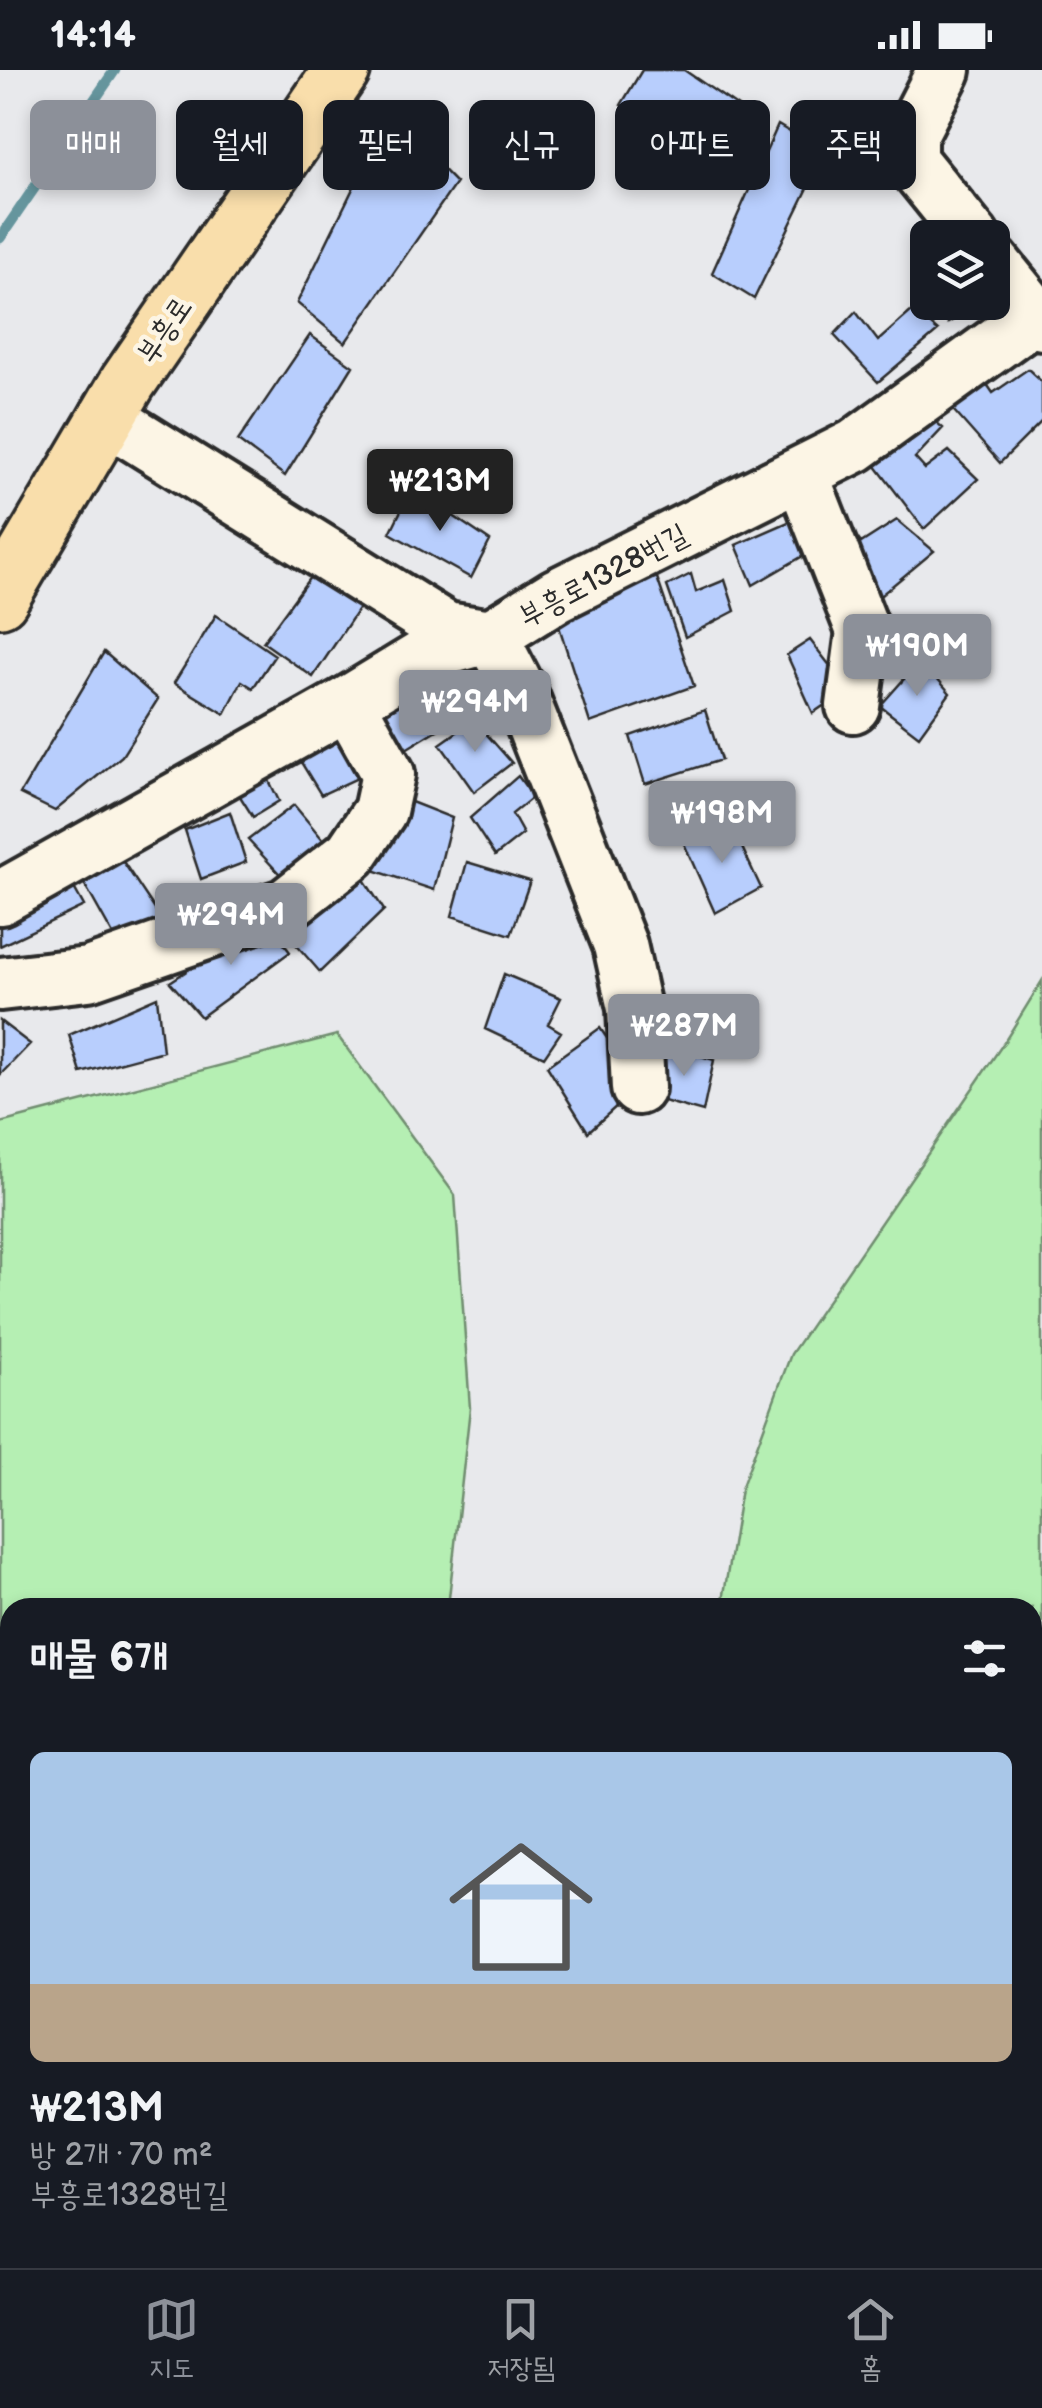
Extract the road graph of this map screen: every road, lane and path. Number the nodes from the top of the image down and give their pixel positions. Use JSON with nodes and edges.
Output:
{"nodes":[{"id":1,"x":342,"y":70,"type":"edge"},
{"id":2,"x":944,"y":70,"type":"edge"},
{"id":3,"x":958,"y":220,"type":"edge"},
{"id":4,"x":1010,"y":283,"type":"edge"},
{"id":5,"x":1039,"y":319,"type":"edge"},
{"id":6,"x":106,"y":417,"type":"junction"},
{"id":7,"x":800,"y":473,"type":"junction"},
{"id":8,"x":0,"y":599,"type":"edge"},
{"id":9,"x":492,"y":636,"type":"junction"},
{"id":10,"x":348,"y":704,"type":"junction"},
{"id":11,"x":853,"y":706,"type":"dead end"},
{"id":12,"x":0,"y":898,"type":"edge"},
{"id":13,"x":0,"y":984,"type":"edge"},
{"id":14,"x":638,"y":1088,"type":"dead end"}],
"edges":[{"from":1,"to":6,"type":"main road","name":"부흥로"},
{"from":2,"to":3,"type":"street"},
{"from":4,"to":5,"type":"street","name":"부흥로1328번길"},
{"from":5,"to":7,"type":"street","name":"부흥로1328번길"},
{"from":6,"to":8,"type":"main road","name":"부흥로"},
{"from":6,"to":9,"type":"street"},
{"from":7,"to":9,"type":"street","name":"부흥로1328번길"},
{"from":7,"to":11,"type":"street"},
{"from":9,"to":10,"type":"street","name":"부흥로1328번길"},
{"from":9,"to":14,"type":"street"},
{"from":10,"to":12,"type":"street","name":"부흥로1328번길"},
{"from":10,"to":13,"type":"street"}]}
